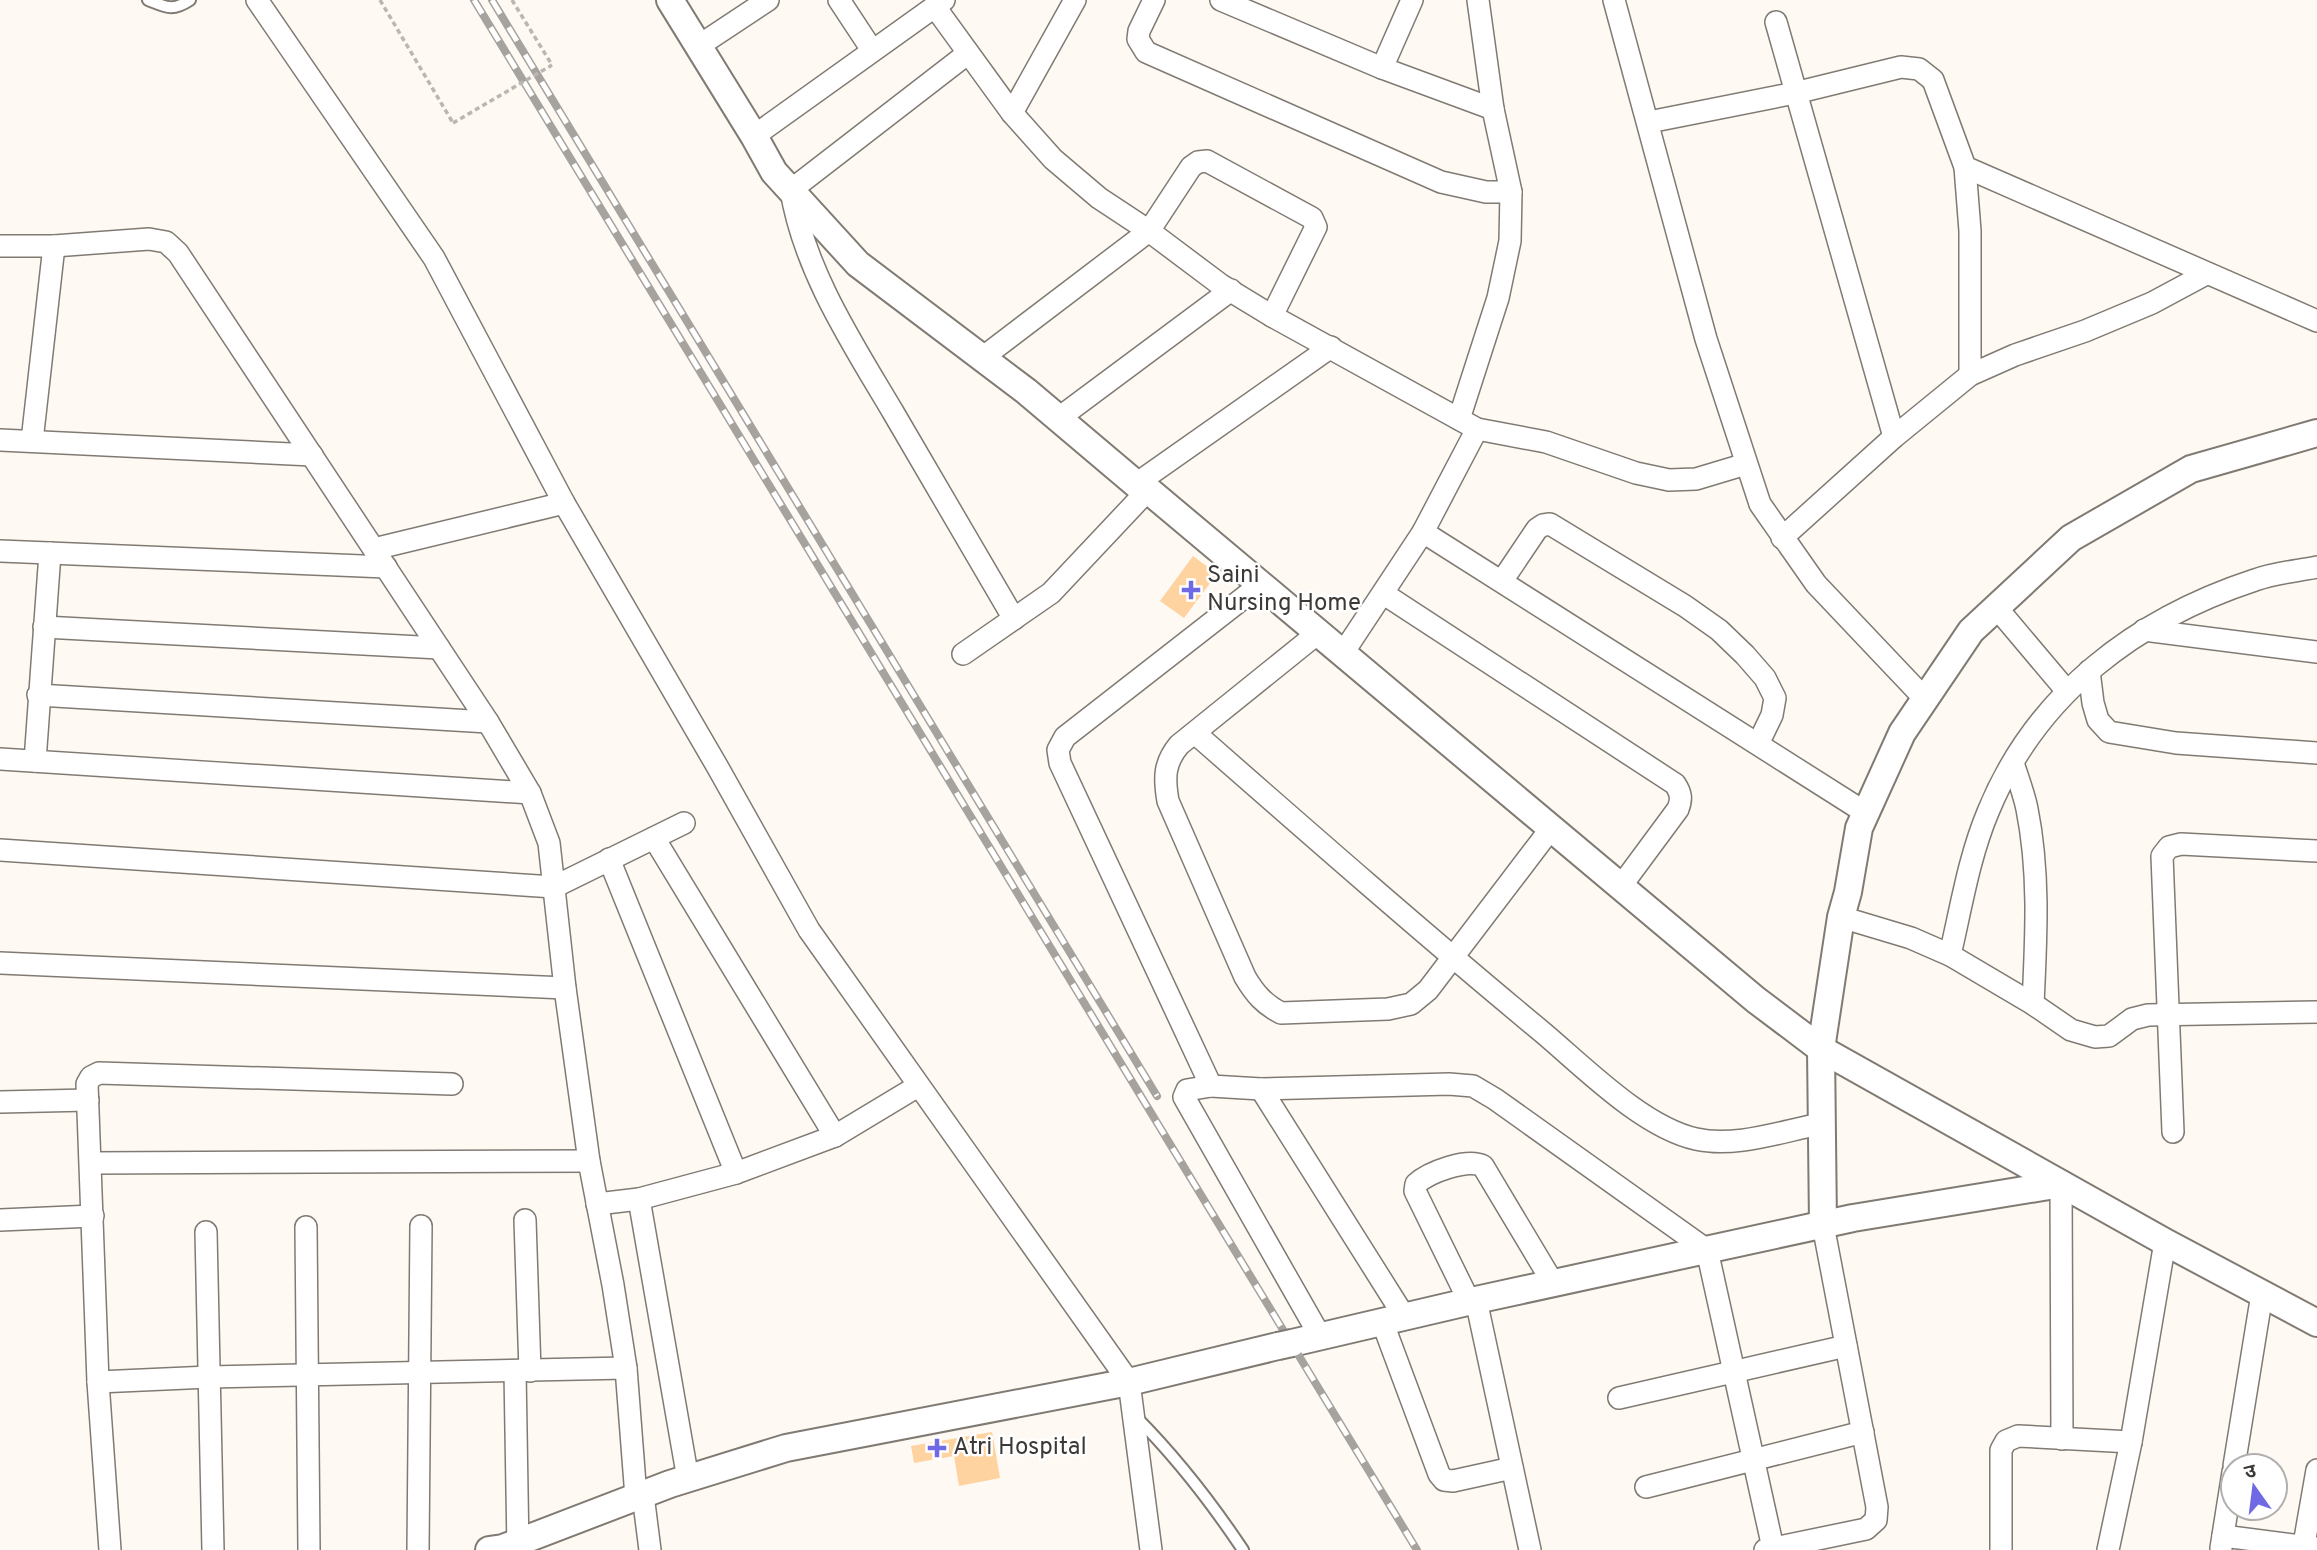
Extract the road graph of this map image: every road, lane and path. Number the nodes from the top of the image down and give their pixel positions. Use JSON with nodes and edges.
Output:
{"nodes":[{"id":1,"x":148,"y":0,"type":"edge"},
{"id":2,"x":190,"y":0,"type":"edge"},
{"id":3,"x":257,"y":0,"type":"edge"},
{"id":4,"x":380,"y":0,"type":"edge"},
{"id":5,"x":512,"y":0,"type":"edge"},
{"id":6,"x":670,"y":0,"type":"edge"},
{"id":7,"x":767,"y":0,"type":"edge"},
{"id":8,"x":838,"y":0,"type":"edge"},
{"id":9,"x":1075,"y":0,"type":"edge"},
{"id":10,"x":1154,"y":0,"type":"edge"},
{"id":11,"x":1221,"y":0,"type":"edge"},
{"id":12,"x":1412,"y":0,"type":"edge"},
{"id":13,"x":1478,"y":0,"type":"edge"},
{"id":14,"x":1614,"y":0,"type":"edge"},
{"id":15,"x":939,"y":4,"type":"edge"},
{"id":16,"x":1776,"y":22,"type":"dead end"},
{"id":17,"x":697,"y":47,"type":"junction"},
{"id":18,"x":872,"y":50,"type":"junction"},
{"id":19,"x":967,"y":54,"type":"junction"},
{"id":20,"x":1382,"y":68,"type":"junction"},
{"id":21,"x":1795,"y":93,"type":"junction"},
{"id":22,"x":1493,"y":109,"type":"junction"},
{"id":23,"x":1012,"y":113,"type":"junction"},
{"id":24,"x":1648,"y":122,"type":"junction"},
{"id":25,"x":754,"y":136,"type":"junction"},
{"id":26,"x":1965,"y":167,"type":"junction"},
{"id":27,"x":791,"y":190,"type":"junction"},
{"id":28,"x":1511,"y":192,"type":"junction"},
{"id":29,"x":1149,"y":231,"type":"junction"},
{"id":30,"x":0,"y":246,"type":"edge"},
{"id":31,"x":54,"y":246,"type":"junction"},
{"id":32,"x":2206,"y":274,"type":"junction"},
{"id":33,"x":1231,"y":290,"type":"junction"},
{"id":34,"x":1272,"y":316,"type":"junction"},
{"id":35,"x":2317,"y":321,"type":"edge"},
{"id":36,"x":1331,"y":347,"type":"junction"},
{"id":37,"x":982,"y":358,"type":"junction"},
{"id":38,"x":1970,"y":375,"type":"junction"},
{"id":39,"x":1059,"y":418,"type":"junction"},
{"id":40,"x":1468,"y":424,"type":"junction"},
{"id":41,"x":2317,"y":433,"type":"edge"},
{"id":42,"x":1894,"y":437,"type":"junction"},
{"id":43,"x":0,"y":440,"type":"edge"},
{"id":44,"x":33,"y":441,"type":"junction"},
{"id":45,"x":312,"y":455,"type":"junction"},
{"id":46,"x":1746,"y":464,"type":"junction"},
{"id":47,"x":1142,"y":487,"type":"junction"},
{"id":48,"x":564,"y":503,"type":"junction"},
{"id":49,"x":1423,"y":532,"type":"junction"},
{"id":50,"x":1782,"y":538,"type":"junction"},
{"id":51,"x":374,"y":549,"type":"junction"},
{"id":52,"x":0,"y":551,"type":"edge"},
{"id":53,"x":50,"y":554,"type":"junction"},
{"id":54,"x":2317,"y":567,"type":"edge"},
{"id":55,"x":386,"y":568,"type":"junction"},
{"id":56,"x":1502,"y":581,"type":"junction"},
{"id":57,"x":1260,"y":585,"type":"junction"},
{"id":58,"x":1384,"y":594,"type":"junction"},
{"id":59,"x":1996,"y":607,"type":"junction"},
{"id":60,"x":1014,"y":619,"type":"junction"},
{"id":61,"x":44,"y":627,"type":"junction"},
{"id":62,"x":2144,"y":631,"type":"junction"},
{"id":63,"x":1318,"y":633,"type":"junction"},
{"id":64,"x":439,"y":648,"type":"junction"},
{"id":65,"x":2317,"y":652,"type":"edge"},
{"id":66,"x":1343,"y":653,"type":"junction"},
{"id":67,"x":963,"y":654,"type":"dead end"},
{"id":68,"x":2089,"y":671,"type":"junction"},
{"id":69,"x":2066,"y":690,"type":"junction"},
{"id":70,"x":38,"y":695,"type":"junction"},
{"id":71,"x":1925,"y":699,"type":"junction"},
{"id":72,"x":488,"y":722,"type":"junction"},
{"id":73,"x":1196,"y":734,"type":"junction"},
{"id":74,"x":1758,"y":744,"type":"junction"},
{"id":75,"x":2317,"y":753,"type":"edge"},
{"id":76,"x":0,"y":759,"type":"edge"},
{"id":77,"x":35,"y":761,"type":"junction"},
{"id":78,"x":2013,"y":763,"type":"junction"},
{"id":79,"x":530,"y":793,"type":"junction"},
{"id":80,"x":1866,"y":813,"type":"junction"},
{"id":81,"x":684,"y":823,"type":"dead end"},
{"id":82,"x":1552,"y":827,"type":"junction"},
{"id":83,"x":654,"y":838,"type":"junction"},
{"id":84,"x":0,"y":850,"type":"edge"},
{"id":85,"x":2317,"y":851,"type":"edge"},
{"id":86,"x":609,"y":859,"type":"junction"},
{"id":87,"x":1621,"y":886,"type":"junction"},
{"id":88,"x":554,"y":887,"type":"junction"},
{"id":89,"x":1841,"y":917,"type":"junction"},
{"id":90,"x":1950,"y":955,"type":"junction"},
{"id":91,"x":1452,"y":958,"type":"junction"},
{"id":92,"x":0,"y":963,"type":"edge"},
{"id":93,"x":565,"y":988,"type":"junction"},
{"id":94,"x":2034,"y":1004,"type":"junction"},
{"id":95,"x":2317,"y":1012,"type":"edge"},
{"id":96,"x":2169,"y":1015,"type":"junction"},
{"id":97,"x":1821,"y":1049,"type":"junction"},
{"id":98,"x":452,"y":1084,"type":"dead end"},
{"id":99,"x":918,"y":1086,"type":"junction"},
{"id":100,"x":1211,"y":1086,"type":"junction"},
{"id":101,"x":1261,"y":1089,"type":"junction"},
{"id":102,"x":88,"y":1100,"type":"junction"},
{"id":103,"x":0,"y":1102,"type":"edge"},
{"id":104,"x":1821,"y":1124,"type":"junction"},
{"id":105,"x":2173,"y":1132,"type":"dead end"},
{"id":106,"x":835,"y":1136,"type":"junction"},
{"id":107,"x":589,"y":1161,"type":"junction"},
{"id":108,"x":91,"y":1163,"type":"junction"},
{"id":109,"x":736,"y":1174,"type":"junction"},
{"id":110,"x":2061,"y":1184,"type":"junction"},
{"id":111,"x":639,"y":1199,"type":"junction"},
{"id":112,"x":597,"y":1204,"type":"junction"},
{"id":113,"x":93,"y":1216,"type":"junction"},
{"id":114,"x":0,"y":1220,"type":"edge"},
{"id":115,"x":526,"y":1220,"type":"dead end"},
{"id":116,"x":1823,"y":1225,"type":"junction"},
{"id":117,"x":421,"y":1226,"type":"dead end"},
{"id":118,"x":306,"y":1227,"type":"dead end"},
{"id":119,"x":206,"y":1233,"type":"dead end"},
{"id":120,"x":2165,"y":1242,"type":"junction"},
{"id":121,"x":1707,"y":1250,"type":"junction"},
{"id":122,"x":1553,"y":1283,"type":"junction"},
{"id":123,"x":2262,"y":1294,"type":"junction"},
{"id":124,"x":1472,"y":1301,"type":"junction"},
{"id":125,"x":1393,"y":1319,"type":"junction"},
{"id":126,"x":2317,"y":1323,"type":"edge"},
{"id":127,"x":1319,"y":1336,"type":"junction"},
{"id":128,"x":1846,"y":1346,"type":"junction"},
{"id":129,"x":626,"y":1368,"type":"junction"},
{"id":130,"x":523,"y":1371,"type":"junction"},
{"id":131,"x":1734,"y":1371,"type":"junction"},
{"id":132,"x":420,"y":1373,"type":"junction"},
{"id":133,"x":307,"y":1375,"type":"junction"},
{"id":134,"x":209,"y":1377,"type":"junction"},
{"id":135,"x":98,"y":1382,"type":"junction"},
{"id":136,"x":1129,"y":1382,"type":"junction"},
{"id":137,"x":1619,"y":1398,"type":"dead end"},
{"id":138,"x":1133,"y":1414,"type":"junction"},
{"id":139,"x":1863,"y":1432,"type":"junction"},
{"id":140,"x":2062,"y":1439,"type":"junction"},
{"id":141,"x":2131,"y":1442,"type":"junction"},
{"id":142,"x":2236,"y":1452,"type":"edge"},
{"id":143,"x":1754,"y":1460,"type":"junction"},
{"id":144,"x":1512,"y":1468,"type":"junction"},
{"id":145,"x":2317,"y":1470,"type":"edge"},
{"id":146,"x":688,"y":1479,"type":"junction"},
{"id":147,"x":1646,"y":1487,"type":"dead end"},
{"id":148,"x":639,"y":1496,"type":"junction"},
{"id":149,"x":2225,"y":1522,"type":"edge"},
{"id":150,"x":2221,"y":1543,"type":"edge"},
{"id":151,"x":518,"y":1546,"type":"edge"},
{"id":152,"x":2308,"y":1548,"type":"edge"},
{"id":153,"x":1769,"y":1549,"type":"edge"},
{"id":154,"x":110,"y":1550,"type":"edge"},
{"id":155,"x":213,"y":1550,"type":"edge"},
{"id":156,"x":309,"y":1550,"type":"edge"},
{"id":157,"x":418,"y":1550,"type":"edge"},
{"id":158,"x":489,"y":1550,"type":"edge"},
{"id":159,"x":650,"y":1550,"type":"edge"},
{"id":160,"x":1151,"y":1550,"type":"edge"},
{"id":161,"x":1243,"y":1550,"type":"edge"},
{"id":162,"x":1530,"y":1550,"type":"edge"},
{"id":163,"x":2001,"y":1550,"type":"edge"},
{"id":164,"x":2108,"y":1550,"type":"edge"}],
"edges":[{"from":1,"to":2,"type":"lane"},
{"from":3,"to":48,"type":"street"},
{"from":4,"to":5,"type":"path","bridge":true},
{"from":6,"to":17,"type":"street"},
{"from":7,"to":17,"type":"street"},
{"from":8,"to":18,"type":"street"},
{"from":9,"to":23,"type":"street"},
{"from":10,"to":28,"type":"street"},
{"from":11,"to":20,"type":"street"},
{"from":12,"to":20,"type":"street"},
{"from":13,"to":22,"type":"street"},
{"from":14,"to":24,"type":"street"},
{"from":15,"to":18,"type":"street"},
{"from":15,"to":19,"type":"street"},
{"from":16,"to":21,"type":"street"},
{"from":17,"to":25,"type":"street"},
{"from":18,"to":25,"type":"street"},
{"from":19,"to":23,"type":"street"},
{"from":19,"to":27,"type":"street"},
{"from":20,"to":22,"type":"street"},
{"from":21,"to":24,"type":"street"},
{"from":21,"to":26,"type":"street"},
{"from":21,"to":42,"type":"street"},
{"from":22,"to":28,"type":"street"},
{"from":23,"to":29,"type":"street"},
{"from":24,"to":46,"type":"street"},
{"from":25,"to":27,"type":"street"},
{"from":26,"to":32,"type":"street"},
{"from":26,"to":38,"type":"street"},
{"from":27,"to":37,"type":"street"},
{"from":27,"to":60,"type":"street"},
{"from":28,"to":40,"type":"street"},
{"from":29,"to":33,"type":"street"},
{"from":29,"to":34,"type":"street"},
{"from":29,"to":37,"type":"street"},
{"from":30,"to":31,"type":"street"},
{"from":31,"to":44,"type":"street"},
{"from":31,"to":45,"type":"street"},
{"from":32,"to":35,"type":"street"},
{"from":32,"to":38,"type":"street"},
{"from":33,"to":34,"type":"street"},
{"from":33,"to":39,"type":"street"},
{"from":34,"to":36,"type":"street"},
{"from":36,"to":40,"type":"street"},
{"from":36,"to":47,"type":"street"},
{"from":37,"to":39,"type":"street"},
{"from":38,"to":42,"type":"street"},
{"from":39,"to":47,"type":"street"},
{"from":40,"to":46,"type":"street"},
{"from":40,"to":49,"type":"street"},
{"from":41,"to":59,"type":"street"},
{"from":42,"to":50,"type":"street"},
{"from":43,"to":44,"type":"street"},
{"from":44,"to":45,"type":"street"},
{"from":45,"to":51,"type":"street"},
{"from":46,"to":50,"type":"street"},
{"from":47,"to":57,"type":"street"},
{"from":47,"to":60,"type":"street"},
{"from":48,"to":51,"type":"street"},
{"from":48,"to":99,"type":"street"},
{"from":49,"to":56,"type":"street"},
{"from":49,"to":58,"type":"street"},
{"from":50,"to":71,"type":"street"},
{"from":51,"to":55,"type":"street"},
{"from":52,"to":53,"type":"street"},
{"from":53,"to":55,"type":"street"},
{"from":53,"to":61,"type":"street"},
{"from":54,"to":62,"type":"street"},
{"from":55,"to":64,"type":"street"},
{"from":56,"to":74,"type":"street"},
{"from":56,"to":74,"type":"street"},
{"from":57,"to":63,"type":"street"},
{"from":57,"to":100,"type":"street"},
{"from":58,"to":66,"type":"street"},
{"from":58,"to":87,"type":"street"},
{"from":59,"to":69,"type":"street"},
{"from":59,"to":71,"type":"street"},
{"from":60,"to":67,"type":"street"},
{"from":61,"to":64,"type":"street"},
{"from":61,"to":70,"type":"street"},
{"from":62,"to":65,"type":"street"},
{"from":62,"to":68,"type":"street"},
{"from":63,"to":66,"type":"street"},
{"from":63,"to":73,"type":"street"},
{"from":64,"to":72,"type":"street"},
{"from":66,"to":82,"type":"street"},
{"from":68,"to":69,"type":"street"},
{"from":68,"to":75,"type":"street"},
{"from":69,"to":78,"type":"street"},
{"from":70,"to":72,"type":"street"},
{"from":70,"to":77,"type":"street"},
{"from":71,"to":80,"type":"street"},
{"from":72,"to":79,"type":"street"},
{"from":73,"to":91,"type":"street"},
{"from":73,"to":91,"type":"street"},
{"from":74,"to":80,"type":"street"},
{"from":76,"to":77,"type":"street"},
{"from":77,"to":79,"type":"street"},
{"from":78,"to":90,"type":"street"},
{"from":78,"to":94,"type":"street"},
{"from":79,"to":88,"type":"street"},
{"from":80,"to":89,"type":"street"},
{"from":81,"to":83,"type":"street"},
{"from":82,"to":87,"type":"street"},
{"from":82,"to":91,"type":"street"},
{"from":83,"to":86,"type":"street"},
{"from":83,"to":106,"type":"street"},
{"from":84,"to":88,"type":"street"},
{"from":85,"to":96,"type":"street"},
{"from":86,"to":88,"type":"street"},
{"from":86,"to":109,"type":"street"},
{"from":87,"to":97,"type":"street"},
{"from":88,"to":93,"type":"street"},
{"from":89,"to":90,"type":"street"},
{"from":89,"to":97,"type":"street"},
{"from":90,"to":94,"type":"street"},
{"from":91,"to":104,"type":"street"},
{"from":92,"to":93,"type":"street"},
{"from":93,"to":107,"type":"street"},
{"from":94,"to":96,"type":"street"},
{"from":95,"to":96,"type":"street"},
{"from":96,"to":105,"type":"street"},
{"from":97,"to":104,"type":"street"},
{"from":97,"to":110,"type":"street"},
{"from":98,"to":102,"type":"street"},
{"from":99,"to":106,"type":"street"},
{"from":99,"to":136,"type":"street"},
{"from":100,"to":101,"type":"street"},
{"from":100,"to":127,"type":"street"},
{"from":101,"to":121,"type":"street"},
{"from":101,"to":125,"type":"street"},
{"from":102,"to":103,"type":"street"},
{"from":102,"to":108,"type":"street"},
{"from":104,"to":116,"type":"street"},
{"from":106,"to":109,"type":"street"},
{"from":107,"to":108,"type":"street"},
{"from":107,"to":112,"type":"street"},
{"from":108,"to":113,"type":"street"},
{"from":109,"to":111,"type":"street"},
{"from":110,"to":116,"type":"street"},
{"from":110,"to":120,"type":"street"},
{"from":110,"to":140,"type":"street"},
{"from":111,"to":112,"type":"street"},
{"from":111,"to":146,"type":"street"},
{"from":112,"to":129,"type":"street"},
{"from":113,"to":114,"type":"street"},
{"from":113,"to":135,"type":"street"},
{"from":115,"to":130,"type":"street"},
{"from":116,"to":121,"type":"street"},
{"from":116,"to":128,"type":"street"},
{"from":117,"to":132,"type":"street"},
{"from":118,"to":133,"type":"street"},
{"from":119,"to":134,"type":"street"},
{"from":120,"to":123,"type":"street"},
{"from":120,"to":141,"type":"street"},
{"from":121,"to":122,"type":"street"},
{"from":121,"to":131,"type":"street"},
{"from":122,"to":124,"type":"street"},
{"from":122,"to":124,"type":"street"},
{"from":123,"to":126,"type":"street"},
{"from":123,"to":142,"type":"street"},
{"from":124,"to":125,"type":"street"},
{"from":124,"to":144,"type":"street"},
{"from":125,"to":127,"type":"street"},
{"from":125,"to":144,"type":"street"},
{"from":127,"to":136,"type":"street","bridge":true},
{"from":128,"to":131,"type":"street"},
{"from":128,"to":139,"type":"street"},
{"from":129,"to":130,"type":"street"},
{"from":129,"to":148,"type":"street"},
{"from":130,"to":132,"type":"street"},
{"from":130,"to":151,"type":"street"},
{"from":131,"to":137,"type":"street"},
{"from":131,"to":143,"type":"street"},
{"from":132,"to":133,"type":"street"},
{"from":132,"to":157,"type":"street"},
{"from":133,"to":134,"type":"street"},
{"from":133,"to":156,"type":"street"},
{"from":134,"to":135,"type":"street"},
{"from":134,"to":155,"type":"street"},
{"from":135,"to":154,"type":"street"},
{"from":136,"to":138,"type":"street"},
{"from":136,"to":146,"type":"street"},
{"from":138,"to":160,"type":"street"},
{"from":138,"to":161,"type":"lane"},
{"from":139,"to":143,"type":"street"},
{"from":139,"to":153,"type":"street"},
{"from":140,"to":141,"type":"street"},
{"from":140,"to":163,"type":"street"},
{"from":141,"to":164,"type":"street"},
{"from":143,"to":147,"type":"street"},
{"from":143,"to":153,"type":"street"},
{"from":144,"to":162,"type":"street"},
{"from":145,"to":152,"type":"street"},
{"from":146,"to":148,"type":"street"},
{"from":148,"to":151,"type":"street"},
{"from":148,"to":159,"type":"street"},
{"from":149,"to":150,"type":"street"},
{"from":150,"to":152,"type":"street"},
{"from":151,"to":158,"type":"street"}]}
